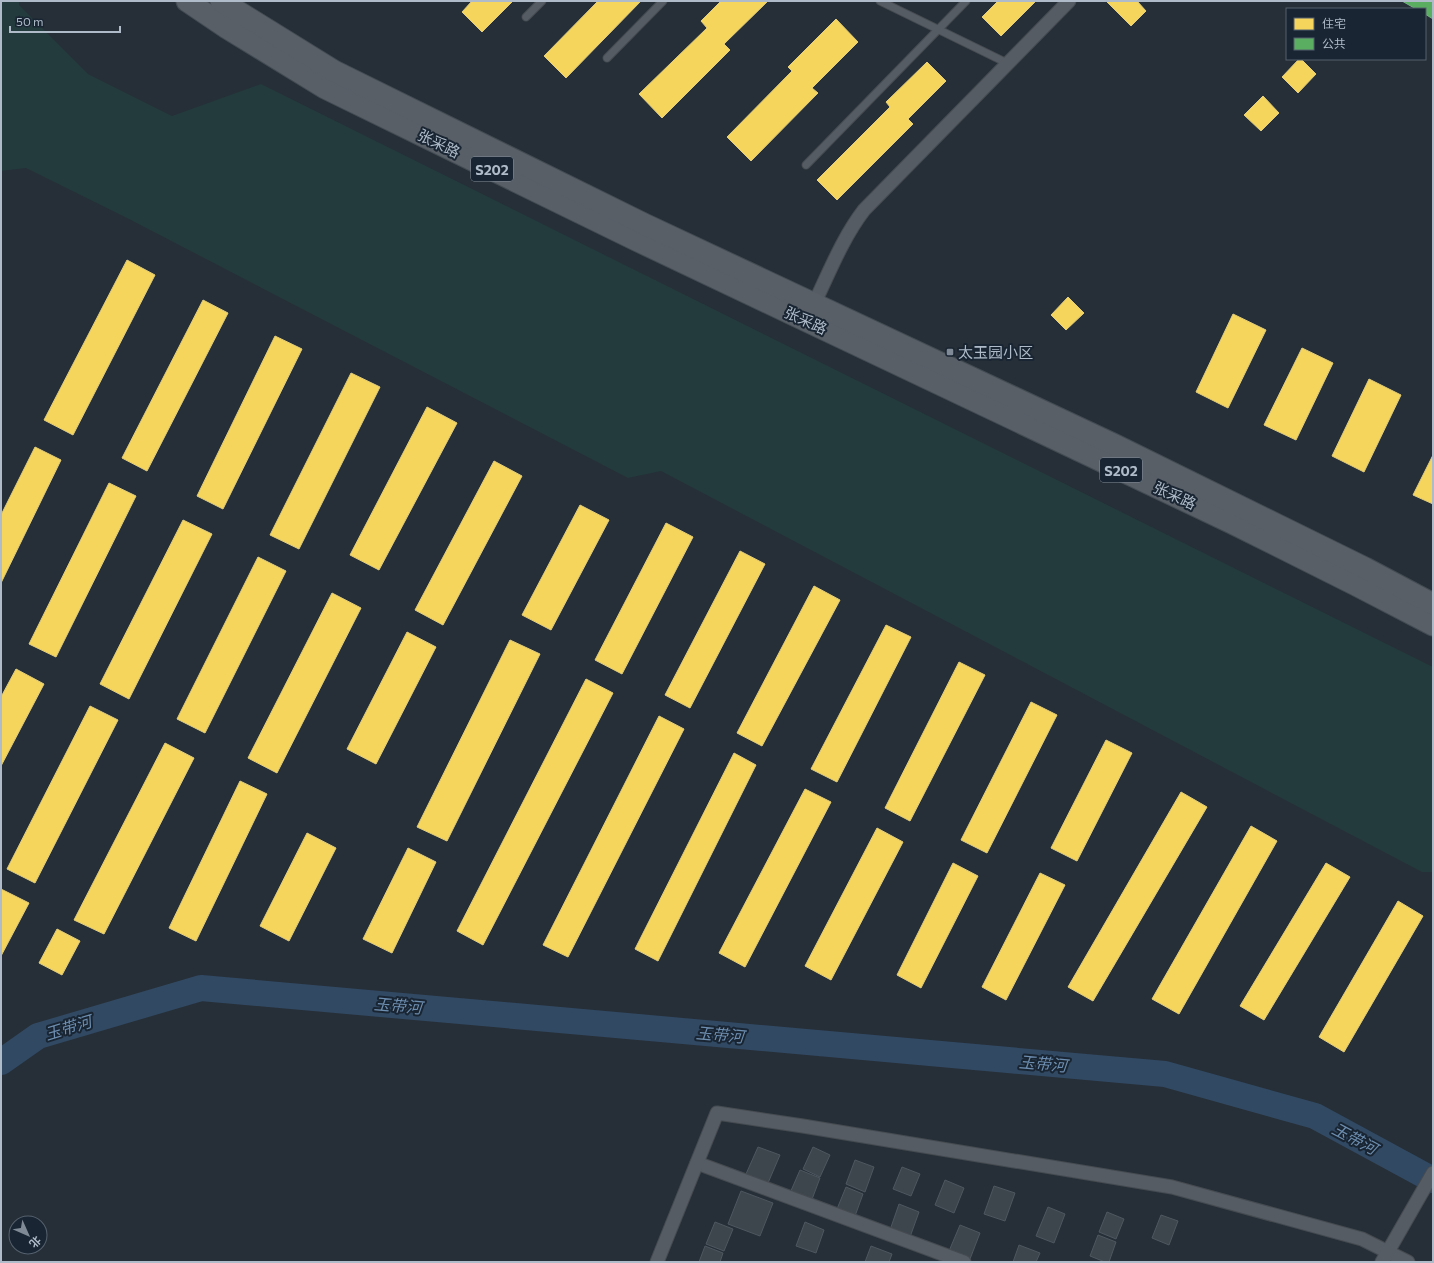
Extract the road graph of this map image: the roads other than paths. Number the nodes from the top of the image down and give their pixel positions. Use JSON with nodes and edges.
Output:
{"nodes":[{"id":1,"x":188,"y":1,"type":"edge"},
{"id":2,"x":221,"y":1,"type":"edge"},
{"id":3,"x":542,"y":1,"type":"edge"},
{"id":4,"x":663,"y":1,"type":"edge"},
{"id":5,"x":880,"y":1,"type":"edge"},
{"id":6,"x":966,"y":1,"type":"edge"},
{"id":7,"x":1069,"y":1,"type":"edge"},
{"id":8,"x":526,"y":17,"type":"dead end"},
{"id":9,"x":938,"y":30,"type":"junction"},
{"id":10,"x":607,"y":58,"type":"dead end"},
{"id":11,"x":1007,"y":63,"type":"junction"},
{"id":12,"x":806,"y":165,"type":"dead end"},
{"id":13,"x":810,"y":312,"type":"junction"},
{"id":14,"x":1433,"y":604,"type":"edge"},
{"id":15,"x":1433,"y":625,"type":"edge"},
{"id":16,"x":697,"y":1163,"type":"junction"},
{"id":17,"x":1433,"y":1173,"type":"edge"},
{"id":18,"x":1385,"y":1257,"type":"edge"},
{"id":19,"x":657,"y":1262,"type":"edge"},
{"id":20,"x":964,"y":1262,"type":"edge"},
{"id":21,"x":1408,"y":1262,"type":"edge"}],
"edges":[{"from":1,"to":13,"type":"main road","name":"张采路","number":"S202"},
{"from":2,"to":13,"type":"main road","name":"张采路","number":"S202"},
{"from":3,"to":8,"type":"lane"},
{"from":4,"to":10,"type":"lane"},
{"from":5,"to":9,"type":"lane"},
{"from":6,"to":9,"type":"lane"},
{"from":7,"to":11,"type":"street"},
{"from":9,"to":11,"type":"lane"},
{"from":9,"to":12,"type":"lane"},
{"from":11,"to":13,"type":"street"},
{"from":13,"to":14,"type":"main road","name":"张采路","number":"S202"},
{"from":13,"to":15,"type":"main road","name":"张采路","number":"S202"},
{"from":16,"to":18,"type":"street"},
{"from":16,"to":19,"type":"street"},
{"from":16,"to":20,"type":"street"},
{"from":17,"to":18,"type":"street"},
{"from":18,"to":21,"type":"street"}]}
